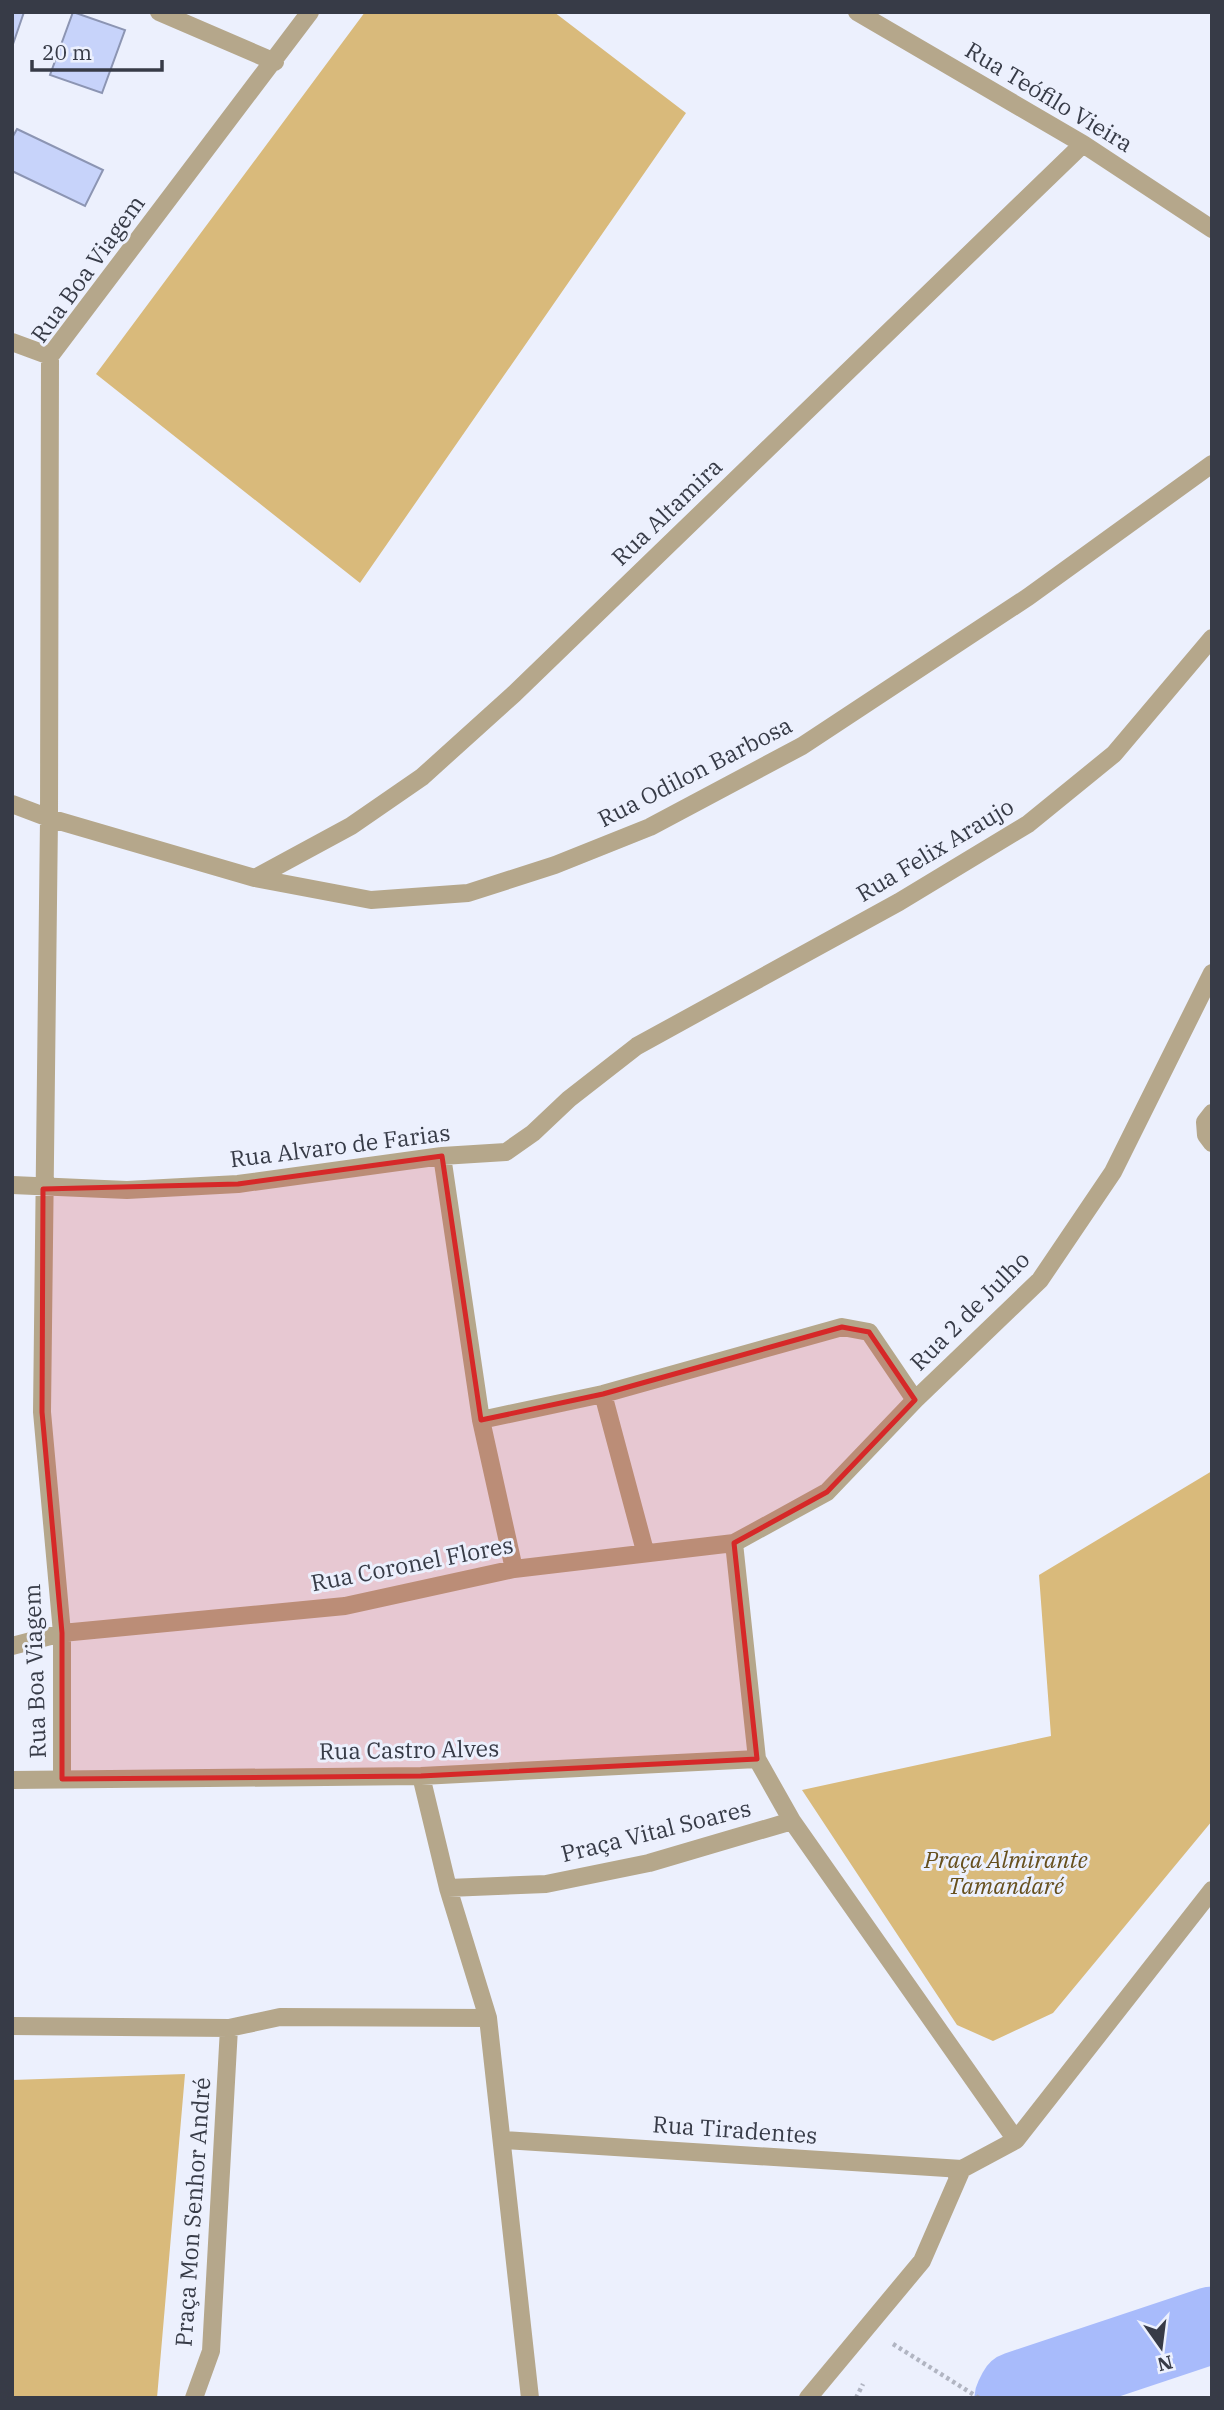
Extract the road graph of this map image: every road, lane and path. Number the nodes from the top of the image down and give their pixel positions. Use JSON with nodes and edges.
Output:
{"nodes":[{"id":1,"x":159,"y":12,"type":"edge"},
{"id":2,"x":310,"y":12,"type":"edge"},
{"id":3,"x":857,"y":12,"type":"edge"},
{"id":4,"x":275,"y":62,"type":"junction"},
{"id":5,"x":1083,"y":144,"type":"junction"},
{"id":6,"x":1212,"y":229,"type":"edge"},
{"id":7,"x":12,"y":342,"type":"edge"},
{"id":8,"x":50,"y":356,"type":"junction"},
{"id":9,"x":1212,"y":464,"type":"edge"},
{"id":10,"x":1212,"y":638,"type":"edge"},
{"id":11,"x":12,"y":804,"type":"edge"},
{"id":12,"x":49,"y":818,"type":"junction"},
{"id":13,"x":255,"y":878,"type":"junction"},
{"id":14,"x":1212,"y":973,"type":"edge"},
{"id":15,"x":637,"y":1046,"type":"joint"},
{"id":16,"x":1212,"y":1113,"type":"edge"},
{"id":17,"x":1212,"y":1143,"type":"edge"},
{"id":18,"x":442,"y":1156,"type":"junction"},
{"id":19,"x":12,"y":1185,"type":"edge"},
{"id":20,"x":43,"y":1189,"type":"junction"},
{"id":21,"x":603,"y":1394,"type":"junction"},
{"id":22,"x":915,"y":1400,"type":"junction"},
{"id":23,"x":481,"y":1420,"type":"junction"},
{"id":24,"x":734,"y":1543,"type":"junction"},
{"id":25,"x":645,"y":1551,"type":"junction"},
{"id":26,"x":514,"y":1569,"type":"junction"},
{"id":27,"x":62,"y":1633,"type":"junction"},
{"id":28,"x":12,"y":1646,"type":"edge"},
{"id":29,"x":757,"y":1759,"type":"junction"},
{"id":30,"x":421,"y":1776,"type":"junction"},
{"id":31,"x":62,"y":1779,"type":"junction"},
{"id":32,"x":12,"y":1780,"type":"edge"},
{"id":33,"x":792,"y":1821,"type":"junction"},
{"id":34,"x":448,"y":1888,"type":"junction"},
{"id":35,"x":1212,"y":1890,"type":"edge"},
{"id":36,"x":488,"y":2018,"type":"junction"},
{"id":37,"x":12,"y":2026,"type":"edge"},
{"id":38,"x":229,"y":2028,"type":"junction"},
{"id":39,"x":504,"y":2140,"type":"junction"},
{"id":40,"x":1016,"y":2140,"type":"junction"},
{"id":41,"x":962,"y":2169,"type":"junction"},
{"id":42,"x":870,"y":2327,"type":"junction"},
{"id":43,"x":194,"y":2398,"type":"edge"},
{"id":44,"x":530,"y":2398,"type":"edge"},
{"id":45,"x":808,"y":2398,"type":"edge"},
{"id":46,"x":979,"y":2398,"type":"edge"}],
"edges":[{"from":1,"to":4,"type":"street"},
{"from":2,"to":4,"type":"street","name":"Rua Boa Viagem"},
{"from":3,"to":5,"type":"street","name":"Rua Teófilo Vieira"},
{"from":4,"to":8,"type":"street","name":"Rua Boa Viagem"},
{"from":5,"to":6,"type":"street","name":"Rua Teófilo Vieira"},
{"from":5,"to":13,"type":"street","name":"Rua Altamira"},
{"from":7,"to":8,"type":"street"},
{"from":8,"to":12,"type":"street","name":"Rua Boa Viagem"},
{"from":9,"to":13,"type":"street","name":"Rua Odilon Barbosa"},
{"from":10,"to":15,"type":"street","name":"Rua Felix Araujo"},
{"from":11,"to":12,"type":"street","name":"Rua Odilon Barbosa"},
{"from":12,"to":13,"type":"street","name":"Rua Odilon Barbosa"},
{"from":12,"to":20,"type":"street","name":"Rua Boa Viagem"},
{"from":14,"to":22,"type":"street","name":"Rua 2 de Julho"},
{"from":15,"to":18,"type":"street","name":"Rua Alvaro de Farias"},
{"from":16,"to":17,"type":"street"},
{"from":18,"to":20,"type":"street","name":"Rua Alvaro de Farias"},
{"from":18,"to":23,"type":"street"},
{"from":19,"to":20,"type":"street","name":"Rua Alvaro de Farias"},
{"from":20,"to":27,"type":"street","name":"Rua Boa Viagem"},
{"from":21,"to":22,"type":"street"},
{"from":21,"to":23,"type":"street"},
{"from":21,"to":25,"type":"street"},
{"from":22,"to":24,"type":"street","name":"Rua 2 de Julho"},
{"from":23,"to":26,"type":"street"},
{"from":24,"to":25,"type":"street","name":"Rua 2 de Julho"},
{"from":24,"to":29,"type":"street"},
{"from":25,"to":26,"type":"street","name":"Rua Coronel Flores"},
{"from":26,"to":27,"type":"street","name":"Rua Coronel Flores"},
{"from":27,"to":28,"type":"street","name":"Rua Coronel Flores"},
{"from":27,"to":31,"type":"street","name":"Rua Boa Viagem"},
{"from":29,"to":30,"type":"street","name":"Rua Castro Alves"},
{"from":29,"to":33,"type":"street"},
{"from":30,"to":31,"type":"street","name":"Rua Castro Alves"},
{"from":30,"to":34,"type":"street"},
{"from":31,"to":32,"type":"street","name":"Rua Castro Alves"},
{"from":33,"to":34,"type":"street","name":"Praça Vital Soares"},
{"from":33,"to":40,"type":"street"},
{"from":34,"to":36,"type":"street"},
{"from":35,"to":40,"type":"street"},
{"from":36,"to":38,"type":"street"},
{"from":36,"to":39,"type":"street"},
{"from":37,"to":38,"type":"street"},
{"from":38,"to":43,"type":"street","name":"Praça Mon Senhor André"},
{"from":39,"to":41,"type":"street","name":"Rua Tiradentes"},
{"from":39,"to":44,"type":"street"},
{"from":40,"to":41,"type":"street"},
{"from":41,"to":42,"type":"street"},
{"from":42,"to":45,"type":"street"},
{"from":42,"to":46,"type":"path"}]}
